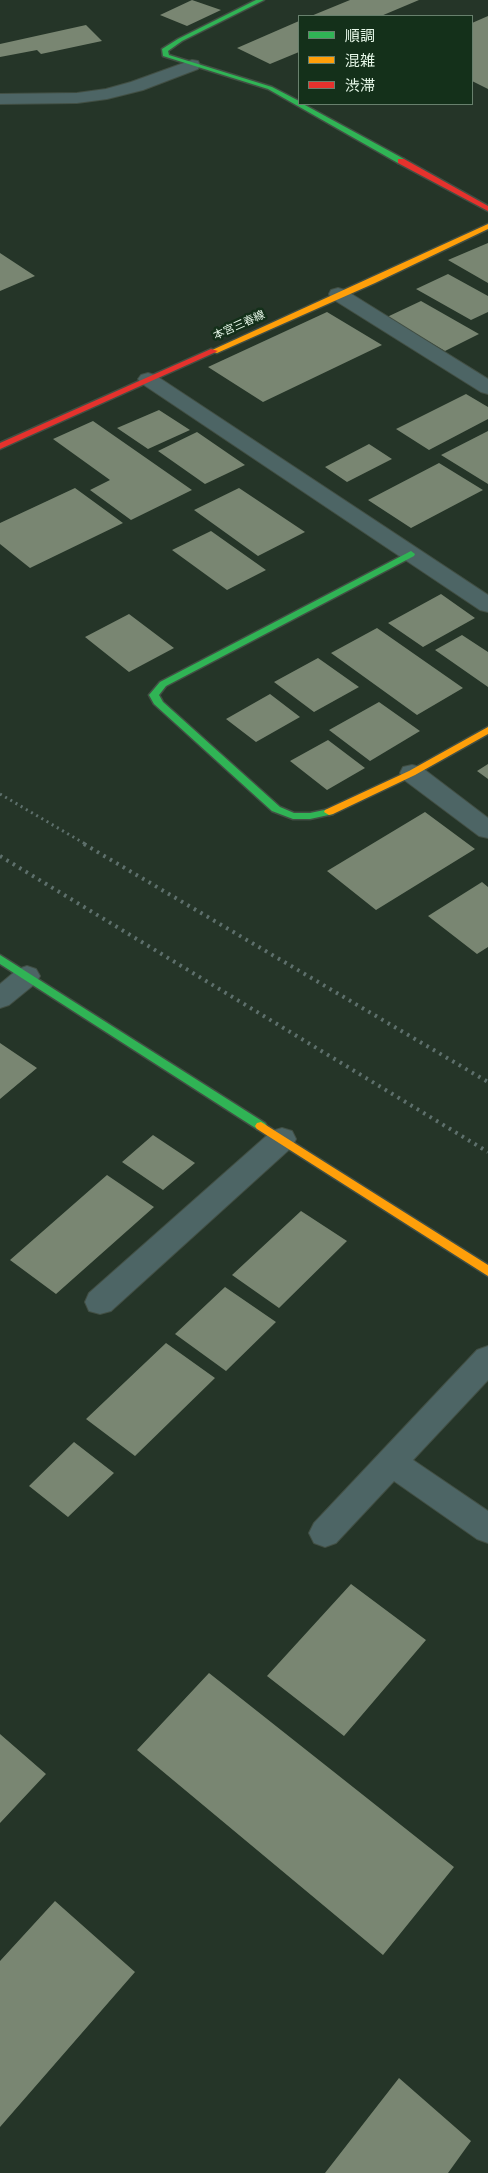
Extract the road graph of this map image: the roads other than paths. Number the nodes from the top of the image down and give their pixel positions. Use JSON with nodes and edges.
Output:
{"nodes":[{"id":1,"x":261,"y":0,"type":"edge"},
{"id":2,"x":192,"y":65,"type":"junction"},
{"id":3,"x":0,"y":99,"type":"edge"},
{"id":4,"x":298,"y":104,"type":"edge"},
{"id":5,"x":301,"y":105,"type":"edge"},
{"id":6,"x":488,"y":209,"type":"edge"},
{"id":7,"x":488,"y":226,"type":"edge"},
{"id":8,"x":338,"y":294,"type":"junction"},
{"id":9,"x":148,"y":379,"type":"junction"},
{"id":10,"x":488,"y":388,"type":"edge"},
{"id":11,"x":0,"y":446,"type":"edge"},
{"id":12,"x":411,"y":554,"type":"junction"},
{"id":13,"x":488,"y":605,"type":"edge"},
{"id":14,"x":488,"y":730,"type":"edge"},
{"id":15,"x":412,"y":773,"type":"junction"},
{"id":16,"x":488,"y":830,"type":"edge"},
{"id":17,"x":0,"y":959,"type":"edge"},
{"id":18,"x":27,"y":976,"type":"junction"},
{"id":19,"x":0,"y":998,"type":"edge"},
{"id":20,"x":282,"y":1139,"type":"junction"},
{"id":21,"x":488,"y":1271,"type":"edge"},
{"id":22,"x":100,"y":1302,"type":"dead end"},
{"id":23,"x":488,"y":1359,"type":"edge"},
{"id":24,"x":392,"y":1462,"type":"junction"},
{"id":25,"x":488,"y":1529,"type":"edge"},
{"id":26,"x":326,"y":1533,"type":"dead end"}],
"edges":[{"from":1,"to":2,"type":"street"},
{"from":2,"to":3,"type":"street"},
{"from":2,"to":4,"type":"street"},
{"from":5,"to":6,"type":"street"},
{"from":7,"to":8,"type":"street","name":"本宮三春線"},
{"from":8,"to":9,"type":"street","name":"本宮三春線"},
{"from":8,"to":10,"type":"street"},
{"from":9,"to":11,"type":"street","name":"本宮三春線"},
{"from":9,"to":12,"type":"street"},
{"from":12,"to":13,"type":"street"},
{"from":12,"to":15,"type":"street"},
{"from":14,"to":15,"type":"street"},
{"from":15,"to":16,"type":"street"},
{"from":17,"to":18,"type":"street"},
{"from":18,"to":19,"type":"street"},
{"from":18,"to":20,"type":"street"},
{"from":20,"to":21,"type":"street"},
{"from":20,"to":22,"type":"street"},
{"from":23,"to":24,"type":"street"},
{"from":24,"to":25,"type":"street"},
{"from":24,"to":26,"type":"street"}]}
